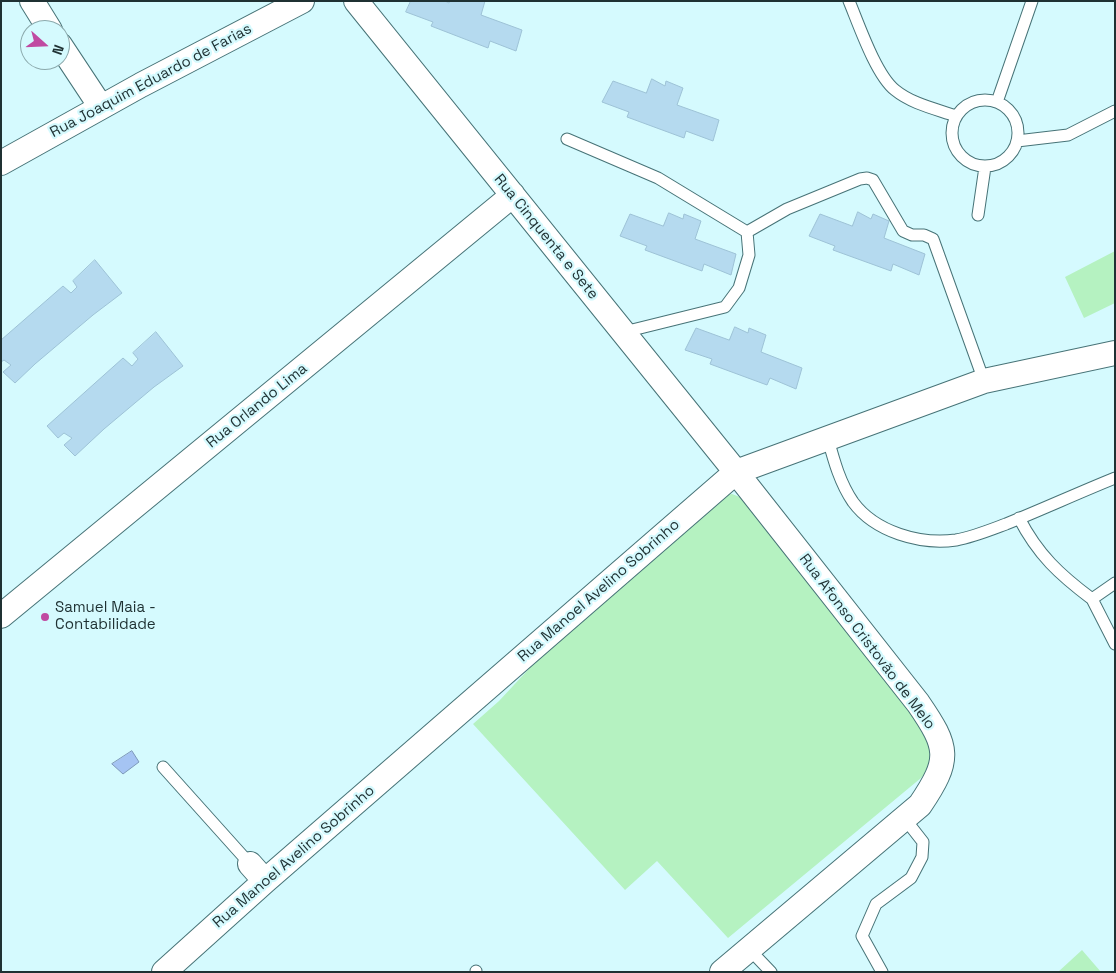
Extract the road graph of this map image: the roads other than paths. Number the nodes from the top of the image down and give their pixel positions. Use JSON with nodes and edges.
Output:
{"nodes":[{"id":1,"x":32,"y":1,"type":"edge"},
{"id":2,"x":302,"y":1,"type":"edge"},
{"id":3,"x":356,"y":1,"type":"edge"},
{"id":4,"x":849,"y":1,"type":"edge"},
{"id":5,"x":1032,"y":1,"type":"edge"},
{"id":6,"x":276,"y":6,"type":"edge"},
{"id":7,"x":44,"y":20,"type":"edge"},
{"id":8,"x":70,"y":60,"type":"edge"},
{"id":9,"x":997,"y":102,"type":"junction"},
{"id":10,"x":101,"y":107,"type":"junction"},
{"id":11,"x":1115,"y":111,"type":"edge"},
{"id":12,"x":956,"y":116,"type":"junction"},
{"id":13,"x":567,"y":138,"type":"dead end"},
{"id":14,"x":1017,"y":141,"type":"junction"},
{"id":15,"x":1,"y":163,"type":"edge"},
{"id":16,"x":984,"y":167,"type":"junction"},
{"id":17,"x":513,"y":195,"type":"junction"},
{"id":18,"x":978,"y":215,"type":"dead end"},
{"id":19,"x":747,"y":232,"type":"junction"},
{"id":20,"x":624,"y":332,"type":"junction"},
{"id":21,"x":1115,"y":354,"type":"edge"},
{"id":22,"x":984,"y":381,"type":"junction"},
{"id":23,"x":828,"y":439,"type":"junction"},
{"id":24,"x":736,"y":472,"type":"junction"},
{"id":25,"x":1115,"y":478,"type":"edge"},
{"id":26,"x":1020,"y":518,"type":"junction"},
{"id":27,"x":1115,"y":583,"type":"edge"},
{"id":28,"x":1092,"y":599,"type":"junction"},
{"id":29,"x":1,"y":616,"type":"edge"},
{"id":30,"x":1115,"y":644,"type":"edge"},
{"id":31,"x":162,"y":767,"type":"dead end"},
{"id":32,"x":905,"y":818,"type":"junction"},
{"id":33,"x":258,"y":873,"type":"junction"},
{"id":34,"x":749,"y":949,"type":"junction"},
{"id":35,"x":164,"y":972,"type":"edge"},
{"id":36,"x":722,"y":972,"type":"edge"},
{"id":37,"x":771,"y":972,"type":"edge"},
{"id":38,"x":882,"y":972,"type":"edge"}],
"edges":[{"from":1,"to":7,"type":"street"},
{"from":2,"to":6,"type":"street","name":"Rua Joaquim Eduardo de Farias"},
{"from":3,"to":17,"type":"street","name":"Rua Cinquenta e Sete"},
{"from":4,"to":12,"type":"lane"},
{"from":5,"to":9,"type":"lane"},
{"from":6,"to":10,"type":"street","name":"Rua Joaquim Eduardo de Farias"},
{"from":8,"to":10,"type":"street"},
{"from":9,"to":12,"type":"lane"},
{"from":9,"to":14,"type":"lane"},
{"from":10,"to":15,"type":"street","name":"Rua Joaquim Eduardo de Farias"},
{"from":11,"to":14,"type":"lane"},
{"from":12,"to":16,"type":"lane"},
{"from":13,"to":19,"type":"lane"},
{"from":14,"to":16,"type":"lane"},
{"from":16,"to":18,"type":"lane"},
{"from":17,"to":20,"type":"street","name":"Rua Cinquenta e Sete"},
{"from":17,"to":29,"type":"street","name":"Rua Orlando Lima"},
{"from":19,"to":20,"type":"lane"},
{"from":19,"to":22,"type":"lane"},
{"from":20,"to":24,"type":"street","name":"Rua Cinquenta e Sete"},
{"from":21,"to":22,"type":"street","name":"Rua Manoel Avelino Sobrinho"},
{"from":22,"to":23,"type":"street","name":"Rua Manoel Avelino Sobrinho"},
{"from":23,"to":24,"type":"street","name":"Rua Manoel Avelino Sobrinho"},
{"from":23,"to":26,"type":"lane"},
{"from":24,"to":32,"type":"street","name":"Rua Afonso Cristovão de Melo"},
{"from":24,"to":33,"type":"street","name":"Rua Manoel Avelino Sobrinho"},
{"from":25,"to":26,"type":"lane"},
{"from":26,"to":28,"type":"lane"},
{"from":27,"to":28,"type":"lane"},
{"from":28,"to":30,"type":"lane"},
{"from":31,"to":33,"type":"lane"},
{"from":32,"to":34,"type":"street","name":"Rua Afonso Cristovão de Melo"},
{"from":32,"to":38,"type":"lane"},
{"from":33,"to":35,"type":"street","name":"Rua Manoel Avelino Sobrinho"},
{"from":34,"to":36,"type":"street","name":"Rua Afonso Cristovão de Melo"},
{"from":34,"to":37,"type":"lane"}]}
